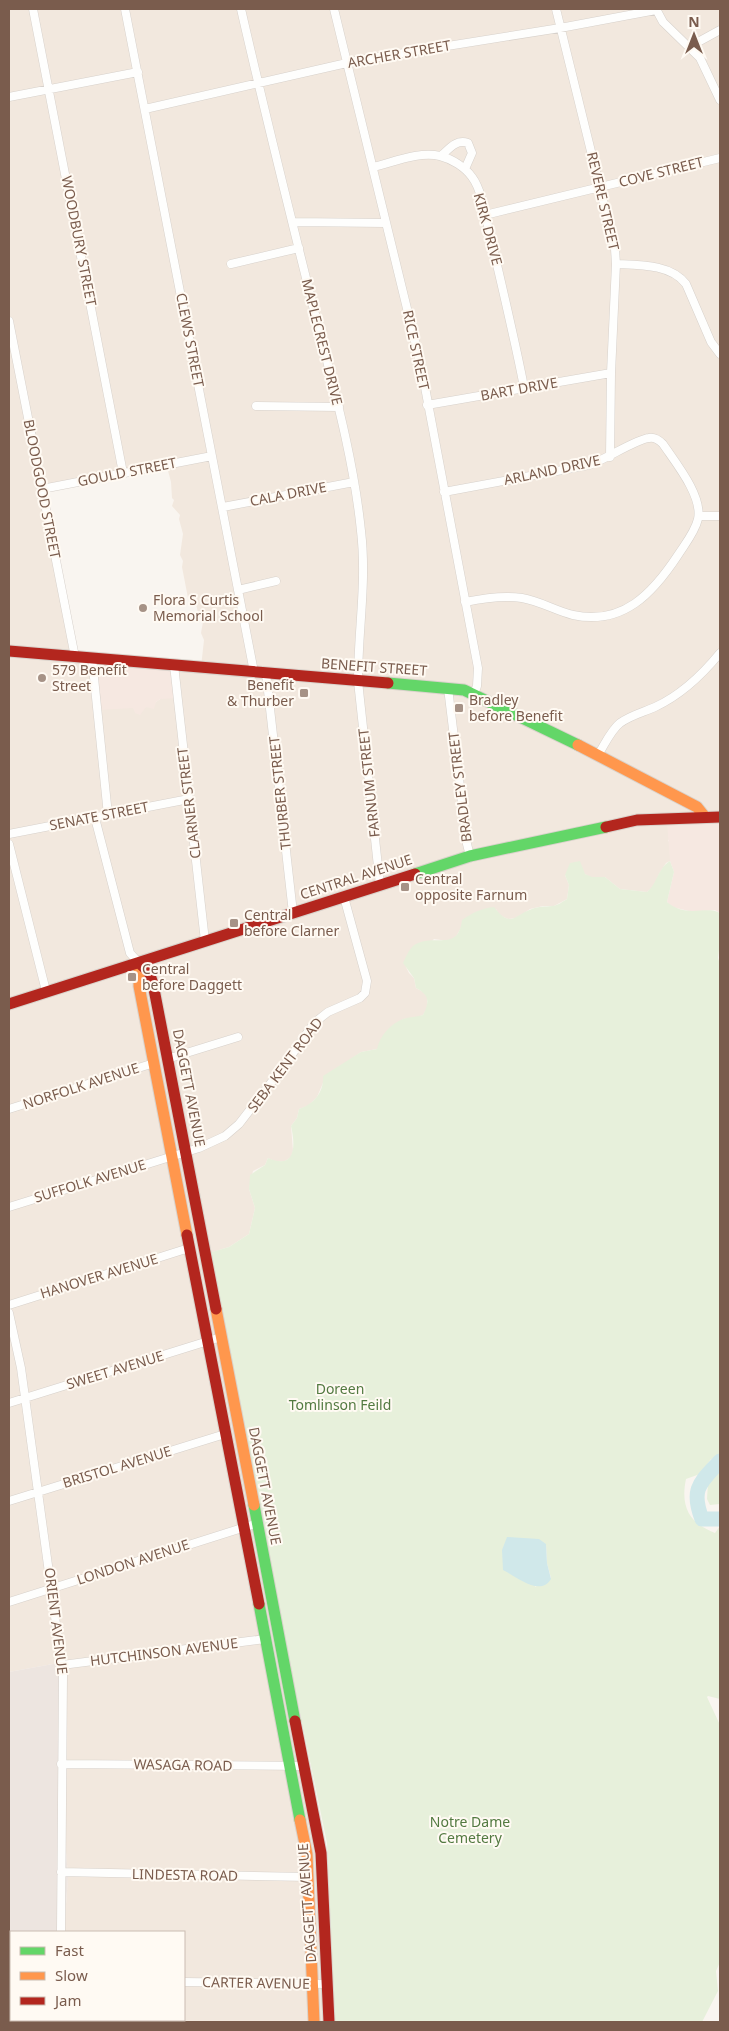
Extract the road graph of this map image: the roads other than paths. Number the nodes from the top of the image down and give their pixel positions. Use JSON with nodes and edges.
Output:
{"nodes":[{"id":1,"x":33,"y":9,"type":"edge"},
{"id":2,"x":125,"y":9,"type":"edge"},
{"id":3,"x":241,"y":9,"type":"edge"},
{"id":4,"x":334,"y":9,"type":"edge"},
{"id":5,"x":556,"y":9,"type":"edge"},
{"id":6,"x":656,"y":10,"type":"edge"},
{"id":7,"x":560,"y":28,"type":"junction"},
{"id":8,"x":720,"y":30,"type":"edge"},
{"id":9,"x":689,"y":47,"type":"junction"},
{"id":10,"x":347,"y":63,"type":"junction"},
{"id":11,"x":138,"y":72,"type":"junction"},
{"id":12,"x":259,"y":82,"type":"junction"},
{"id":13,"x":50,"y":89,"type":"junction"},
{"id":14,"x":9,"y":97,"type":"edge"},
{"id":15,"x":720,"y":100,"type":"edge"},
{"id":16,"x":144,"y":109,"type":"junction"},
{"id":17,"x":441,"y":156,"type":"junction"},
{"id":18,"x":720,"y":158,"type":"edge"},
{"id":19,"x":373,"y":167,"type":"junction"},
{"id":20,"x":466,"y":169,"type":"junction"},
{"id":21,"x":600,"y":188,"type":"junction"},
{"id":22,"x":485,"y":215,"type":"junction"},
{"id":23,"x":293,"y":222,"type":"junction"},
{"id":24,"x":386,"y":223,"type":"junction"},
{"id":25,"x":299,"y":248,"type":"junction"},
{"id":26,"x":231,"y":264,"type":"dead end"},
{"id":27,"x":616,"y":264,"type":"junction"},
{"id":28,"x":9,"y":320,"type":"edge"},
{"id":29,"x":720,"y":354,"type":"edge"},
{"id":30,"x":611,"y":373,"type":"junction"},
{"id":31,"x":524,"y":388,"type":"junction"},
{"id":32,"x":427,"y":405,"type":"junction"},
{"id":33,"x":256,"y":406,"type":"dead end"},
{"id":34,"x":338,"y":407,"type":"junction"},
{"id":35,"x":212,"y":456,"type":"junction"},
{"id":36,"x":610,"y":457,"type":"junction"},
{"id":37,"x":123,"y":473,"type":"junction"},
{"id":38,"x":354,"y":482,"type":"junction"},
{"id":39,"x":42,"y":489,"type":"junction"},
{"id":40,"x":444,"y":492,"type":"junction"},
{"id":41,"x":223,"y":506,"type":"junction"},
{"id":42,"x":699,"y":516,"type":"junction"},
{"id":43,"x":720,"y":516,"type":"edge"},
{"id":44,"x":276,"y":581,"type":"dead end"},
{"id":45,"x":238,"y":590,"type":"junction"},
{"id":46,"x":465,"y":602,"type":"junction"},
{"id":47,"x":9,"y":651,"type":"edge"},
{"id":48,"x":720,"y":653,"type":"edge"},
{"id":49,"x":75,"y":657,"type":"junction"},
{"id":50,"x":92,"y":658,"type":"junction"},
{"id":51,"x":174,"y":665,"type":"junction"},
{"id":52,"x":254,"y":672,"type":"junction"},
{"id":53,"x":266,"y":673,"type":"junction"},
{"id":54,"x":358,"y":681,"type":"junction"},
{"id":55,"x":448,"y":688,"type":"junction"},
{"id":56,"x":474,"y":694,"type":"junction"},
{"id":57,"x":598,"y":755,"type":"junction"},
{"id":58,"x":189,"y":799,"type":"junction"},
{"id":59,"x":108,"y":815,"type":"junction"},
{"id":60,"x":704,"y":817,"type":"junction"},
{"id":61,"x":720,"y":817,"type":"edge"},
{"id":62,"x":95,"y":818,"type":"junction"},
{"id":63,"x":9,"y":834,"type":"edge"},
{"id":64,"x":9,"y":844,"type":"edge"},
{"id":65,"x":470,"y":856,"type":"junction"},
{"id":66,"x":380,"y":885,"type":"junction"},
{"id":67,"x":344,"y":897,"type":"junction"},
{"id":68,"x":293,"y":913,"type":"junction"},
{"id":69,"x":206,"y":941,"type":"junction"},
{"id":70,"x":138,"y":963,"type":"junction"},
{"id":71,"x":46,"y":991,"type":"junction"},
{"id":72,"x":9,"y":1004,"type":"edge"},
{"id":73,"x":238,"y":1037,"type":"dead end"},
{"id":74,"x":167,"y":1059,"type":"junction"},
{"id":75,"x":154,"y":1063,"type":"junction"},
{"id":76,"x":9,"y":1109,"type":"edge"},
{"id":77,"x":186,"y":1151,"type":"junction"},
{"id":78,"x":172,"y":1155,"type":"junction"},
{"id":79,"x":9,"y":1207,"type":"edge"},
{"id":80,"x":189,"y":1248,"type":"junction"},
{"id":81,"x":9,"y":1305,"type":"edge"},
{"id":82,"x":9,"y":1313,"type":"edge"},
{"id":83,"x":221,"y":1337,"type":"junction"},
{"id":84,"x":207,"y":1341,"type":"junction"},
{"id":85,"x":25,"y":1398,"type":"junction"},
{"id":86,"x":9,"y":1403,"type":"edge"},
{"id":87,"x":226,"y":1434,"type":"junction"},
{"id":88,"x":38,"y":1492,"type":"junction"},
{"id":89,"x":9,"y":1501,"type":"edge"},
{"id":90,"x":258,"y":1523,"type":"junction"},
{"id":91,"x":243,"y":1528,"type":"junction"},
{"id":92,"x":52,"y":1588,"type":"junction"},
{"id":93,"x":9,"y":1602,"type":"edge"},
{"id":94,"x":265,"y":1639,"type":"junction"},
{"id":95,"x":62,"y":1665,"type":"junction"},
{"id":96,"x":61,"y":1764,"type":"junction"},
{"id":97,"x":290,"y":1766,"type":"junction"},
{"id":98,"x":305,"y":1766,"type":"junction"},
{"id":99,"x":61,"y":1872,"type":"junction"},
{"id":100,"x":308,"y":1877,"type":"junction"},
{"id":101,"x":61,"y":1931,"type":"edge"},
{"id":102,"x":185,"y":1982,"type":"edge"},
{"id":103,"x":313,"y":1983,"type":"junction"},
{"id":104,"x":327,"y":1984,"type":"junction"},
{"id":105,"x":314,"y":2022,"type":"edge"},
{"id":106,"x":329,"y":2022,"type":"edge"}],
"edges":[{"from":1,"to":13,"type":"street","name":"WOODBURY STREET"},
{"from":2,"to":11,"type":"street","name":"CLEWS STREET"},
{"from":3,"to":12,"type":"street","name":"MAPLECREST DRIVE"},
{"from":4,"to":10,"type":"street","name":"RICE STREET"},
{"from":5,"to":7,"type":"street","name":"REVERE STREET"},
{"from":6,"to":7,"type":"street","name":"ARCHER STREET"},
{"from":6,"to":9,"type":"street"},
{"from":7,"to":10,"type":"street","name":"ARCHER STREET"},
{"from":7,"to":21,"type":"street","name":"REVERE STREET"},
{"from":8,"to":9,"type":"street"},
{"from":9,"to":15,"type":"street"},
{"from":10,"to":12,"type":"street","name":"ARCHER STREET"},
{"from":10,"to":19,"type":"street","name":"RICE STREET"},
{"from":11,"to":13,"type":"street"},
{"from":11,"to":16,"type":"street","name":"CLEWS STREET"},
{"from":12,"to":16,"type":"street","name":"ARCHER STREET"},
{"from":12,"to":23,"type":"street","name":"MAPLECREST DRIVE"},
{"from":13,"to":14,"type":"street"},
{"from":13,"to":37,"type":"street","name":"WOODBURY STREET"},
{"from":16,"to":35,"type":"street","name":"CLEWS STREET"},
{"from":17,"to":19,"type":"street"},
{"from":17,"to":20,"type":"street"},
{"from":17,"to":20,"type":"street"},
{"from":18,"to":21,"type":"street","name":"COVE STREET"},
{"from":19,"to":24,"type":"street","name":"RICE STREET"},
{"from":20,"to":22,"type":"street","name":"KIRK DRIVE"},
{"from":21,"to":22,"type":"street","name":"COVE STREET"},
{"from":21,"to":27,"type":"street","name":"REVERE STREET"},
{"from":22,"to":31,"type":"street","name":"KIRK DRIVE"},
{"from":23,"to":24,"type":"street"},
{"from":23,"to":25,"type":"street","name":"MAPLECREST DRIVE"},
{"from":24,"to":32,"type":"street","name":"RICE STREET"},
{"from":25,"to":26,"type":"street"},
{"from":25,"to":34,"type":"street","name":"MAPLECREST DRIVE"},
{"from":27,"to":29,"type":"street"},
{"from":27,"to":30,"type":"street","name":"REVERE STREET"},
{"from":28,"to":39,"type":"street","name":"BLOODGOOD STREET"},
{"from":30,"to":31,"type":"street","name":"BART DRIVE"},
{"from":30,"to":36,"type":"street","name":"REVERE STREET"},
{"from":31,"to":32,"type":"street","name":"BART DRIVE"},
{"from":32,"to":40,"type":"street","name":"RICE STREET"},
{"from":33,"to":34,"type":"street"},
{"from":34,"to":38,"type":"street","name":"MAPLECREST DRIVE"},
{"from":35,"to":37,"type":"street","name":"GOULD STREET"},
{"from":35,"to":41,"type":"street","name":"CLEWS STREET"},
{"from":36,"to":40,"type":"street","name":"ARLAND DRIVE"},
{"from":36,"to":42,"type":"street","name":"ARLAND DRIVE"},
{"from":37,"to":39,"type":"street","name":"GOULD STREET"},
{"from":38,"to":41,"type":"street","name":"CALA DRIVE"},
{"from":38,"to":54,"type":"street","name":"MAPLECREST DRIVE"},
{"from":39,"to":49,"type":"street","name":"BLOODGOOD STREET"},
{"from":40,"to":46,"type":"street","name":"RICE STREET"},
{"from":41,"to":45,"type":"street","name":"CLEWS STREET"},
{"from":42,"to":43,"type":"street"},
{"from":42,"to":46,"type":"street"},
{"from":44,"to":45,"type":"street"},
{"from":45,"to":52,"type":"street","name":"CLEWS STREET"},
{"from":46,"to":56,"type":"street","name":"RICE STREET"},
{"from":47,"to":49,"type":"street","name":"BENEFIT STREET"},
{"from":48,"to":57,"type":"street"},
{"from":49,"to":50,"type":"street","name":"BENEFIT STREET"},
{"from":50,"to":51,"type":"street","name":"BENEFIT STREET"},
{"from":50,"to":59,"type":"street"},
{"from":51,"to":52,"type":"street","name":"BENEFIT STREET"},
{"from":51,"to":58,"type":"street","name":"CLARNER STREET"},
{"from":52,"to":53,"type":"street","name":"BENEFIT STREET"},
{"from":53,"to":54,"type":"street","name":"BENEFIT STREET"},
{"from":53,"to":68,"type":"street","name":"THURBER STREET"},
{"from":54,"to":55,"type":"street","name":"BENEFIT STREET"},
{"from":54,"to":66,"type":"street","name":"FARNUM STREET"},
{"from":55,"to":56,"type":"street","name":"BENEFIT STREET"},
{"from":55,"to":65,"type":"street","name":"BRADLEY STREET"},
{"from":56,"to":57,"type":"street","name":"BENEFIT STREET"},
{"from":57,"to":60,"type":"street","name":"BENEFIT STREET"},
{"from":58,"to":59,"type":"street","name":"SENATE STREET"},
{"from":58,"to":69,"type":"street","name":"CLARNER STREET"},
{"from":59,"to":62,"type":"street","name":"SENATE STREET"},
{"from":60,"to":61,"type":"street","name":"CENTRAL AVENUE"},
{"from":60,"to":65,"type":"street","name":"CENTRAL AVENUE"},
{"from":62,"to":63,"type":"street","name":"SENATE STREET"},
{"from":62,"to":70,"type":"street","name":"DAGGETT AVENUE"},
{"from":64,"to":71,"type":"street"},
{"from":65,"to":66,"type":"street","name":"CENTRAL AVENUE"},
{"from":66,"to":67,"type":"street","name":"CENTRAL AVENUE"},
{"from":67,"to":68,"type":"street","name":"CENTRAL AVENUE"},
{"from":67,"to":77,"type":"street","name":"SEBA KENT ROAD"},
{"from":68,"to":69,"type":"street","name":"CENTRAL AVENUE"},
{"from":69,"to":70,"type":"street","name":"CENTRAL AVENUE"},
{"from":70,"to":71,"type":"street","name":"CENTRAL AVENUE"},
{"from":70,"to":74,"type":"street","name":"DAGGETT AVENUE"},
{"from":70,"to":75,"type":"street","name":"DAGGETT AVENUE"},
{"from":71,"to":72,"type":"street","name":"CENTRAL AVENUE"},
{"from":73,"to":74,"type":"street"},
{"from":74,"to":77,"type":"street","name":"DAGGETT AVENUE"},
{"from":75,"to":76,"type":"street","name":"NORFOLK AVENUE"},
{"from":75,"to":78,"type":"street","name":"DAGGETT AVENUE"},
{"from":77,"to":78,"type":"street","name":"SEBA KENT ROAD"},
{"from":77,"to":83,"type":"street","name":"DAGGETT AVENUE"},
{"from":78,"to":79,"type":"street","name":"SUFFOLK AVENUE"},
{"from":78,"to":80,"type":"street","name":"DAGGETT AVENUE"},
{"from":80,"to":81,"type":"street","name":"HANOVER AVENUE"},
{"from":80,"to":84,"type":"street","name":"DAGGETT AVENUE"},
{"from":82,"to":85,"type":"street","name":"ORIENT AVENUE"},
{"from":83,"to":84,"type":"street","name":"SWEET AVENUE"},
{"from":83,"to":90,"type":"street","name":"DAGGETT AVENUE"},
{"from":84,"to":85,"type":"street","name":"SWEET AVENUE"},
{"from":84,"to":87,"type":"street","name":"DAGGETT AVENUE"},
{"from":85,"to":86,"type":"street","name":"SWEET AVENUE"},
{"from":85,"to":88,"type":"street","name":"ORIENT AVENUE"},
{"from":87,"to":88,"type":"street","name":"BRISTOL AVENUE"},
{"from":87,"to":91,"type":"street","name":"DAGGETT AVENUE"},
{"from":88,"to":89,"type":"street","name":"BRISTOL AVENUE"},
{"from":88,"to":92,"type":"street","name":"ORIENT AVENUE"},
{"from":90,"to":91,"type":"street","name":"LONDON AVENUE"},
{"from":90,"to":98,"type":"street","name":"DAGGETT AVENUE"},
{"from":91,"to":92,"type":"street","name":"LONDON AVENUE"},
{"from":91,"to":94,"type":"street","name":"DAGGETT AVENUE"},
{"from":92,"to":93,"type":"street","name":"LONDON AVENUE"},
{"from":92,"to":95,"type":"street","name":"ORIENT AVENUE"},
{"from":94,"to":95,"type":"street","name":"HUTCHINSON AVENUE"},
{"from":94,"to":97,"type":"street","name":"DAGGETT AVENUE"},
{"from":95,"to":96,"type":"street","name":"ORIENT AVENUE"},
{"from":96,"to":97,"type":"street","name":"WASAGA ROAD"},
{"from":96,"to":99,"type":"street","name":"ORIENT AVENUE"},
{"from":97,"to":98,"type":"street","name":"WASAGA ROAD"},
{"from":97,"to":100,"type":"street","name":"DAGGETT AVENUE"},
{"from":98,"to":104,"type":"street","name":"DAGGETT AVENUE"},
{"from":99,"to":100,"type":"street","name":"LINDESTA ROAD"},
{"from":99,"to":101,"type":"street","name":"ORIENT AVENUE"},
{"from":100,"to":103,"type":"street","name":"DAGGETT AVENUE"},
{"from":102,"to":103,"type":"street","name":"CARTER AVENUE"},
{"from":103,"to":104,"type":"street","name":"CARTER AVENUE"},
{"from":103,"to":105,"type":"street","name":"DAGGETT AVENUE"},
{"from":104,"to":106,"type":"street","name":"DAGGETT AVENUE"}]}
